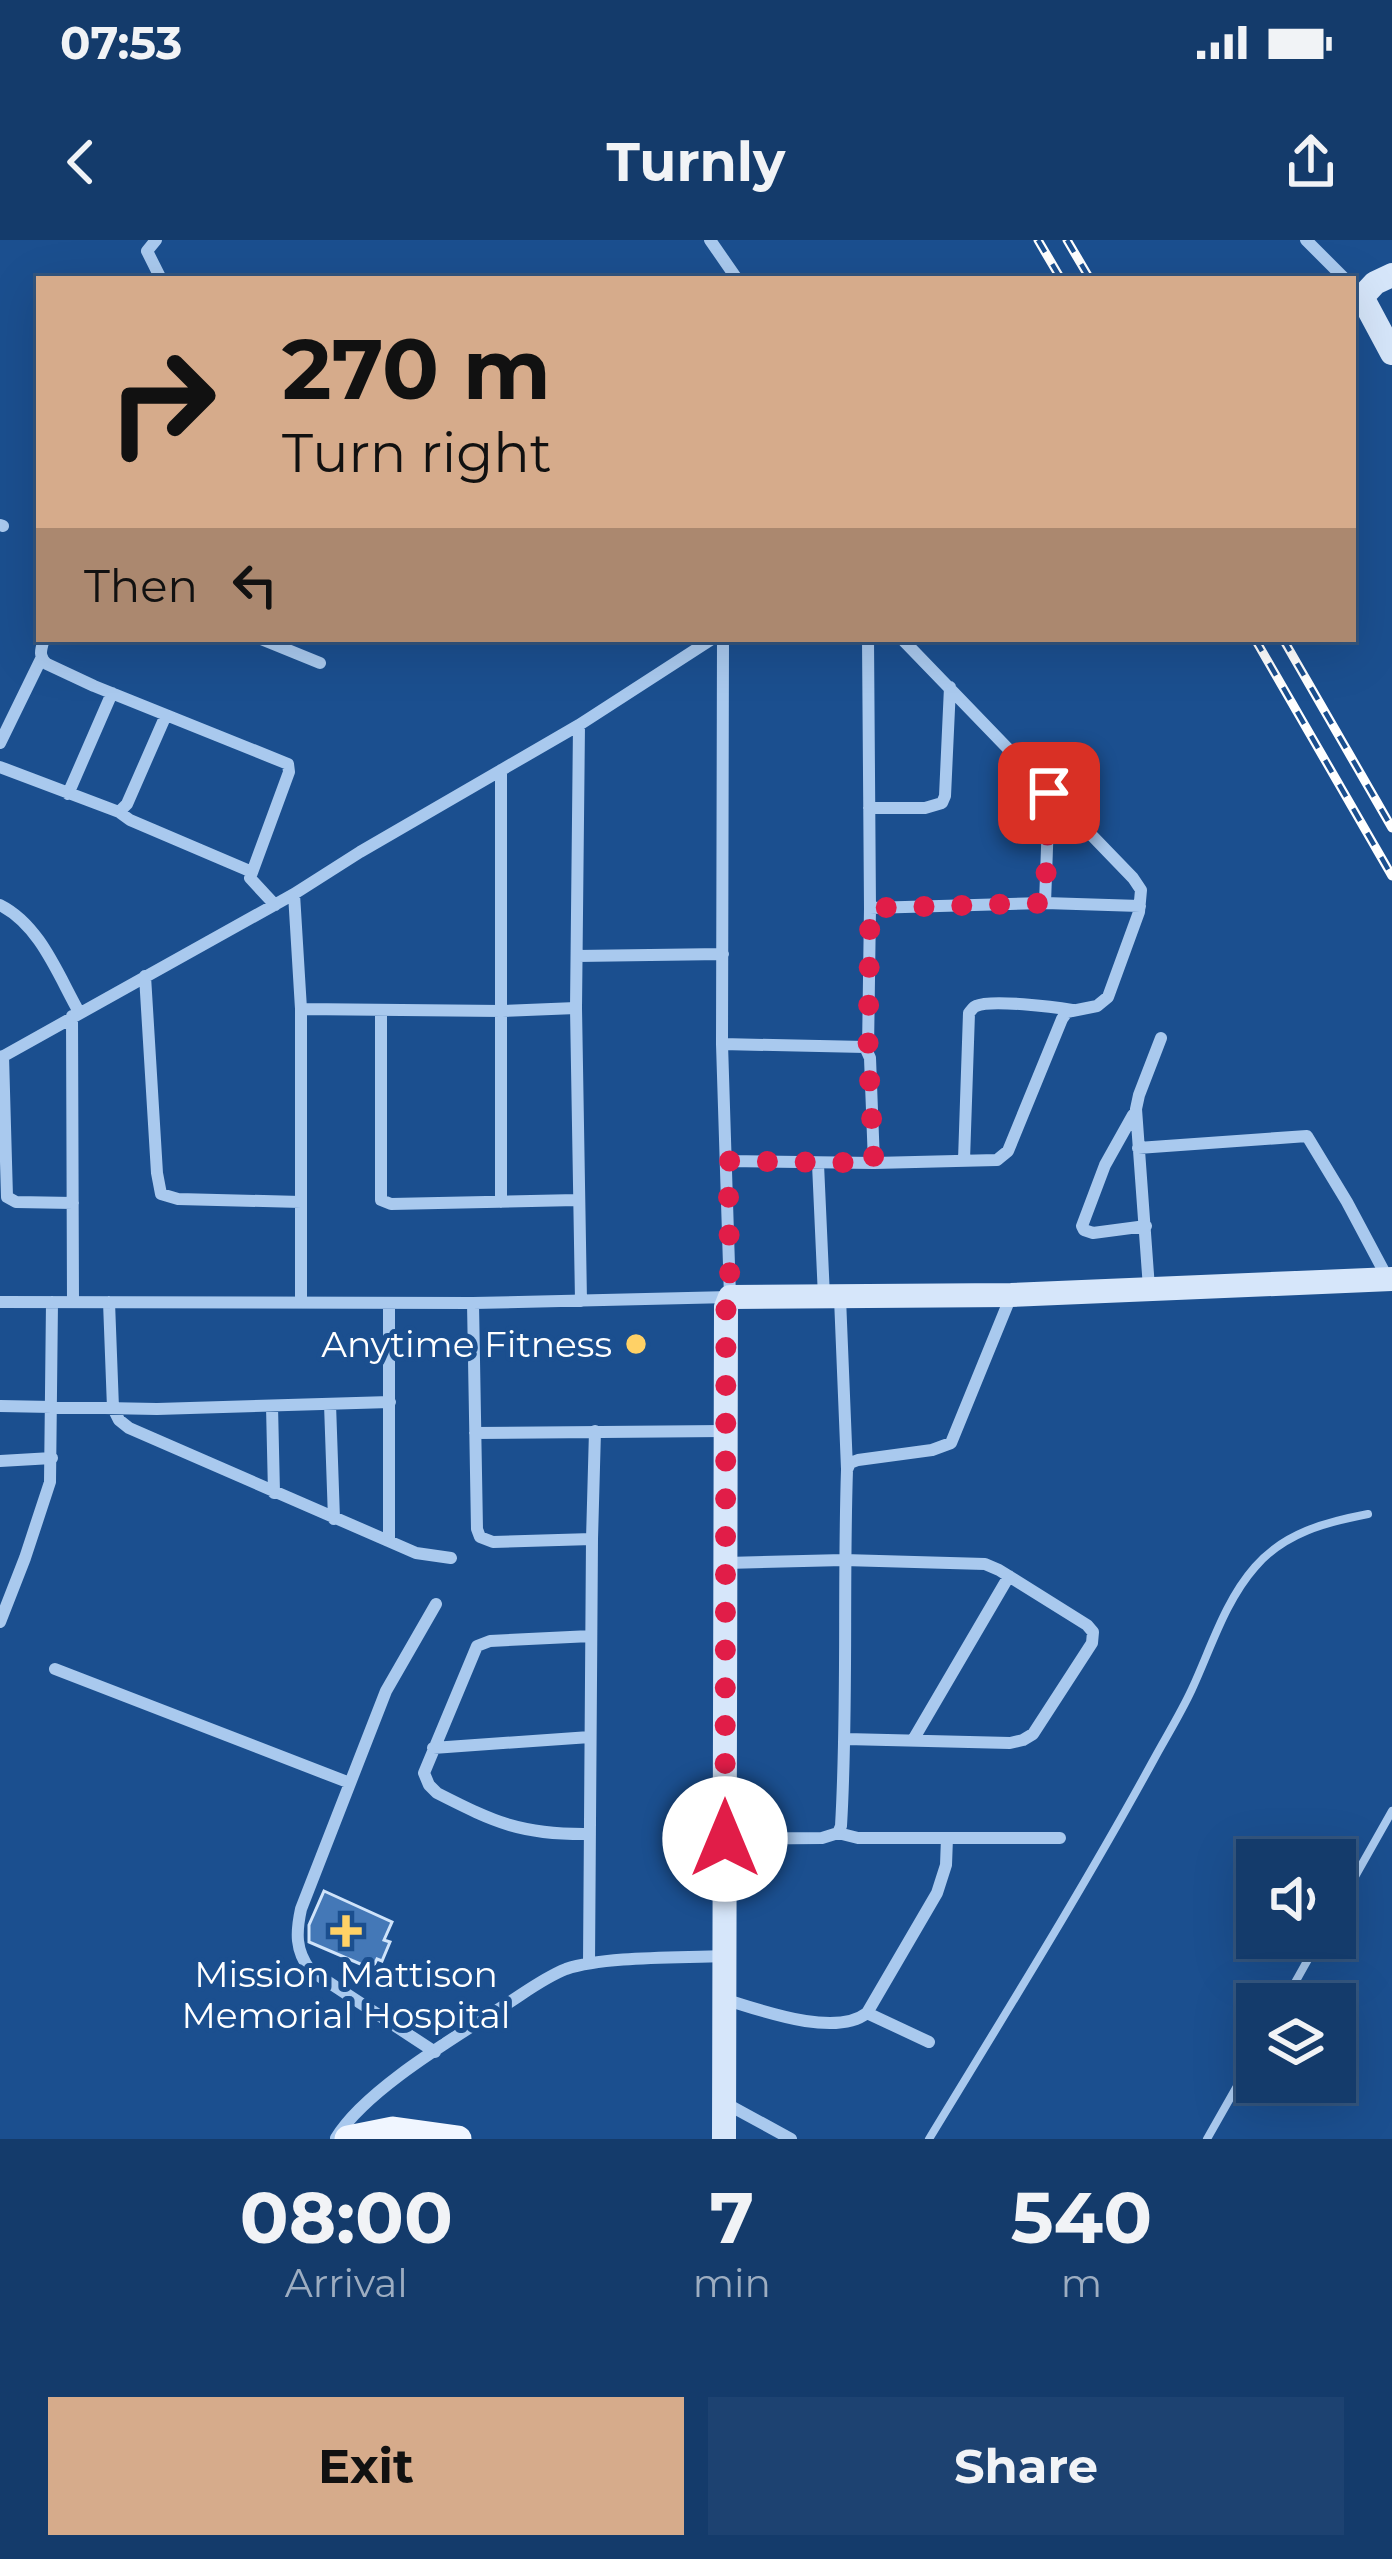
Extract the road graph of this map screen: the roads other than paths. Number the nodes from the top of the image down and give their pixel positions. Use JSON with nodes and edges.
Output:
{"nodes":[{"id":1,"x":154,"y":240,"type":"edge"},
{"id":2,"x":710,"y":240,"type":"edge"},
{"id":3,"x":1306,"y":240,"type":"edge"},
{"id":4,"x":160,"y":276,"type":"edge"},
{"id":5,"x":735,"y":276,"type":"edge"},
{"id":6,"x":1370,"y":281,"type":"edge"},
{"id":7,"x":1392,"y":353,"type":"edge"},
{"id":8,"x":44,"y":642,"type":"edge"},
{"id":9,"x":707,"y":642,"type":"edge"},
{"id":10,"x":723,"y":642,"type":"edge"},
{"id":11,"x":868,"y":642,"type":"edge"},
{"id":12,"x":905,"y":642,"type":"edge"},
{"id":13,"x":296,"y":646,"type":"edge"},
{"id":14,"x":41,"y":657,"type":"junction"},
{"id":15,"x":320,"y":663,"type":"dead end"},
{"id":16,"x":950,"y":687,"type":"junction"},
{"id":17,"x":112,"y":693,"type":"junction"},
{"id":18,"x":166,"y":715,"type":"junction"},
{"id":19,"x":579,"y":725,"type":"junction"},
{"id":20,"x":0,"y":743,"type":"edge"},
{"id":21,"x":0,"y":766,"type":"edge"},
{"id":22,"x":501,"y":770,"type":"junction"},
{"id":23,"x":1049,"y":793,"type":"junction"},
{"id":24,"x":68,"y":794,"type":"junction"},
{"id":25,"x":869,"y":808,"type":"junction"},
{"id":26,"x":118,"y":812,"type":"junction"},
{"id":27,"x":252,"y":872,"type":"junction"},
{"id":28,"x":294,"y":895,"type":"junction"},
{"id":29,"x":1045,"y":903,"type":"junction"},
{"id":30,"x":0,"y":905,"type":"edge"},
{"id":31,"x":275,"y":905,"type":"junction"},
{"id":32,"x":1140,"y":906,"type":"junction"},
{"id":33,"x":870,"y":908,"type":"junction"},
{"id":34,"x":723,"y":954,"type":"junction"},
{"id":35,"x":577,"y":956,"type":"junction"},
{"id":36,"x":145,"y":976,"type":"junction"},
{"id":37,"x":576,"y":1008,"type":"junction"},
{"id":38,"x":301,"y":1010,"type":"junction"},
{"id":39,"x":381,"y":1010,"type":"junction"},
{"id":40,"x":1072,"y":1010,"type":"junction"},
{"id":41,"x":502,"y":1011,"type":"junction"},
{"id":42,"x":75,"y":1014,"type":"junction"},
{"id":43,"x":1161,"y":1038,"type":"dead end"},
{"id":44,"x":722,"y":1044,"type":"junction"},
{"id":45,"x":868,"y":1050,"type":"junction"},
{"id":46,"x":2,"y":1057,"type":"edge"},
{"id":47,"x":1136,"y":1109,"type":"junction"},
{"id":48,"x":1138,"y":1148,"type":"junction"},
{"id":49,"x":964,"y":1160,"type":"junction"},
{"id":50,"x":728,"y":1161,"type":"junction"},
{"id":51,"x":874,"y":1163,"type":"junction"},
{"id":52,"x":818,"y":1164,"type":"junction"},
{"id":53,"x":578,"y":1201,"type":"junction"},
{"id":54,"x":301,"y":1202,"type":"junction"},
{"id":55,"x":501,"y":1202,"type":"junction"},
{"id":56,"x":73,"y":1203,"type":"junction"},
{"id":57,"x":1146,"y":1226,"type":"junction"},
{"id":58,"x":1390,"y":1279,"type":"edge"},
{"id":59,"x":1149,"y":1289,"type":"junction"},
{"id":60,"x":1011,"y":1295,"type":"junction"},
{"id":61,"x":730,"y":1297,"type":"junction"},
{"id":62,"x":832,"y":1298,"type":"junction"},
{"id":63,"x":581,"y":1301,"type":"junction"},
{"id":64,"x":0,"y":1302,"type":"edge"},
{"id":65,"x":52,"y":1302,"type":"junction"},
{"id":66,"x":73,"y":1302,"type":"junction"},
{"id":67,"x":109,"y":1302,"type":"junction"},
{"id":68,"x":302,"y":1302,"type":"junction"},
{"id":69,"x":389,"y":1303,"type":"junction"},
{"id":70,"x":473,"y":1303,"type":"junction"},
{"id":71,"x":390,"y":1402,"type":"junction"},
{"id":72,"x":330,"y":1404,"type":"junction"},
{"id":73,"x":0,"y":1406,"type":"edge"},
{"id":74,"x":272,"y":1406,"type":"junction"},
{"id":75,"x":52,"y":1407,"type":"junction"},
{"id":76,"x":113,"y":1408,"type":"junction"},
{"id":77,"x":595,"y":1431,"type":"junction"},
{"id":78,"x":724,"y":1431,"type":"junction"},
{"id":79,"x":475,"y":1433,"type":"junction"},
{"id":80,"x":52,"y":1458,"type":"junction"},
{"id":81,"x":0,"y":1461,"type":"edge"},
{"id":82,"x":847,"y":1471,"type":"junction"},
{"id":83,"x":274,"y":1493,"type":"junction"},
{"id":84,"x":1368,"y":1514,"type":"dead end"},
{"id":85,"x":334,"y":1519,"type":"junction"},
{"id":86,"x":592,"y":1539,"type":"junction"},
{"id":87,"x":389,"y":1541,"type":"junction"},
{"id":88,"x":452,"y":1558,"type":"dead end"},
{"id":89,"x":844,"y":1559,"type":"junction"},
{"id":90,"x":725,"y":1563,"type":"junction"},
{"id":91,"x":1009,"y":1576,"type":"junction"},
{"id":92,"x":436,"y":1604,"type":"dead end"},
{"id":93,"x":0,"y":1621,"type":"edge"},
{"id":94,"x":591,"y":1636,"type":"junction"},
{"id":95,"x":55,"y":1670,"type":"dead end"},
{"id":96,"x":590,"y":1737,"type":"junction"},
{"id":97,"x":846,"y":1739,"type":"junction"},
{"id":98,"x":913,"y":1741,"type":"junction"},
{"id":99,"x":433,"y":1748,"type":"junction"},
{"id":100,"x":350,"y":1783,"type":"junction"},
{"id":101,"x":1392,"y":1811,"type":"edge"},
{"id":102,"x":838,"y":1833,"type":"junction"},
{"id":103,"x":590,"y":1834,"type":"junction"},
{"id":104,"x":947,"y":1838,"type":"junction"},
{"id":105,"x":1060,"y":1838,"type":"dead end"},
{"id":106,"x":725,"y":1839,"type":"junction"},
{"id":107,"x":1356,"y":1875,"type":"edge"},
{"id":108,"x":723,"y":1956,"type":"junction"},
{"id":109,"x":589,"y":1964,"type":"junction"},
{"id":110,"x":723,"y":1999,"type":"junction"},
{"id":111,"x":867,"y":2013,"type":"junction"},
{"id":112,"x":929,"y":2042,"type":"dead end"},
{"id":113,"x":436,"y":2052,"type":"junction"},
{"id":114,"x":1236,"y":2087,"type":"edge"},
{"id":115,"x":724,"y":2102,"type":"junction"},
{"id":116,"x":335,"y":2139,"type":"edge"},
{"id":117,"x":348,"y":2139,"type":"edge"},
{"id":118,"x":458,"y":2139,"type":"edge"},
{"id":119,"x":724,"y":2139,"type":"edge"},
{"id":120,"x":791,"y":2139,"type":"edge"},
{"id":121,"x":929,"y":2139,"type":"edge"},
{"id":122,"x":1207,"y":2139,"type":"edge"}],
"edges":[{"from":1,"to":4,"type":"street"},
{"from":2,"to":5,"type":"street"},
{"from":3,"to":6,"type":"street"},
{"from":6,"to":7,"type":"street"},
{"from":8,"to":14,"type":"street"},
{"from":9,"to":19,"type":"street"},
{"from":10,"to":34,"type":"street"},
{"from":11,"to":25,"type":"street"},
{"from":12,"to":16,"type":"street"},
{"from":13,"to":15,"type":"street"},
{"from":14,"to":17,"type":"street"},
{"from":14,"to":20,"type":"street"},
{"from":16,"to":23,"type":"street"},
{"from":16,"to":25,"type":"street"},
{"from":17,"to":18,"type":"street"},
{"from":17,"to":24,"type":"street"},
{"from":18,"to":26,"type":"street"},
{"from":18,"to":27,"type":"street"},
{"from":19,"to":22,"type":"street"},
{"from":19,"to":35,"type":"street"},
{"from":21,"to":24,"type":"street"},
{"from":22,"to":28,"type":"street"},
{"from":22,"to":41,"type":"street"},
{"from":23,"to":29,"type":"street"},
{"from":23,"to":32,"type":"street"},
{"from":24,"to":26,"type":"street"},
{"from":25,"to":33,"type":"street"},
{"from":26,"to":27,"type":"street"},
{"from":27,"to":31,"type":"street"},
{"from":28,"to":31,"type":"street"},
{"from":28,"to":38,"type":"street"},
{"from":29,"to":32,"type":"street"},
{"from":29,"to":33,"type":"street"},
{"from":30,"to":42,"type":"street"},
{"from":31,"to":36,"type":"street"},
{"from":32,"to":40,"type":"street"},
{"from":33,"to":45,"type":"street"},
{"from":34,"to":35,"type":"street"},
{"from":34,"to":44,"type":"street"},
{"from":35,"to":37,"type":"street"},
{"from":36,"to":42,"type":"street"},
{"from":36,"to":54,"type":"street"},
{"from":37,"to":41,"type":"street"},
{"from":37,"to":53,"type":"street"},
{"from":38,"to":39,"type":"street"},
{"from":38,"to":54,"type":"street"},
{"from":39,"to":41,"type":"street"},
{"from":39,"to":55,"type":"street"},
{"from":40,"to":49,"type":"street"},
{"from":40,"to":49,"type":"street"},
{"from":41,"to":55,"type":"street"},
{"from":42,"to":46,"type":"street"},
{"from":42,"to":56,"type":"street"},
{"from":43,"to":47,"type":"street"},
{"from":44,"to":45,"type":"street"},
{"from":44,"to":50,"type":"street"},
{"from":45,"to":51,"type":"street"},
{"from":46,"to":56,"type":"street"},
{"from":47,"to":48,"type":"street"},
{"from":47,"to":57,"type":"street"},
{"from":48,"to":57,"type":"street"},
{"from":48,"to":58,"type":"street"},
{"from":49,"to":51,"type":"street"},
{"from":50,"to":52,"type":"street"},
{"from":50,"to":61,"type":"street"},
{"from":51,"to":52,"type":"street"},
{"from":52,"to":62,"type":"street"},
{"from":53,"to":55,"type":"street"},
{"from":53,"to":63,"type":"street"},
{"from":54,"to":68,"type":"street"},
{"from":56,"to":66,"type":"street"},
{"from":57,"to":59,"type":"street"},
{"from":58,"to":59,"type":"street"},
{"from":59,"to":60,"type":"street"},
{"from":60,"to":62,"type":"street"},
{"from":60,"to":82,"type":"street"},
{"from":61,"to":62,"type":"street"},
{"from":61,"to":63,"type":"street"},
{"from":61,"to":78,"type":"street"},
{"from":62,"to":82,"type":"street"},
{"from":63,"to":70,"type":"street"},
{"from":64,"to":65,"type":"street"},
{"from":65,"to":66,"type":"street"},
{"from":65,"to":75,"type":"street"},
{"from":66,"to":67,"type":"street"},
{"from":67,"to":68,"type":"street"},
{"from":67,"to":76,"type":"street"},
{"from":68,"to":69,"type":"street"},
{"from":69,"to":70,"type":"street"},
{"from":69,"to":71,"type":"street"},
{"from":70,"to":79,"type":"street"},
{"from":71,"to":72,"type":"street"},
{"from":71,"to":87,"type":"street"},
{"from":72,"to":74,"type":"street"},
{"from":72,"to":85,"type":"street"},
{"from":73,"to":75,"type":"street"},
{"from":74,"to":76,"type":"street"},
{"from":74,"to":83,"type":"street"},
{"from":75,"to":76,"type":"street"},
{"from":75,"to":80,"type":"street"},
{"from":76,"to":83,"type":"street"},
{"from":77,"to":78,"type":"street"},
{"from":77,"to":79,"type":"street"},
{"from":77,"to":86,"type":"street"},
{"from":78,"to":90,"type":"street"},
{"from":79,"to":86,"type":"street"},
{"from":80,"to":81,"type":"street"},
{"from":80,"to":93,"type":"street"},
{"from":82,"to":89,"type":"street"},
{"from":83,"to":85,"type":"street"},
{"from":84,"to":121,"type":"lane"},
{"from":85,"to":87,"type":"street"},
{"from":86,"to":94,"type":"street"},
{"from":87,"to":88,"type":"street"},
{"from":89,"to":90,"type":"street"},
{"from":89,"to":91,"type":"street"},
{"from":89,"to":97,"type":"street"},
{"from":90,"to":106,"type":"street"},
{"from":91,"to":98,"type":"street"},
{"from":91,"to":98,"type":"street"},
{"from":92,"to":100,"type":"street"},
{"from":94,"to":96,"type":"street"},
{"from":94,"to":99,"type":"street"},
{"from":95,"to":100,"type":"street"},
{"from":96,"to":99,"type":"street"},
{"from":96,"to":103,"type":"street"},
{"from":97,"to":98,"type":"street"},
{"from":97,"to":102,"type":"street"},
{"from":99,"to":103,"type":"street"},
{"from":100,"to":113,"type":"street"},
{"from":101,"to":107,"type":"lane"},
{"from":102,"to":104,"type":"street"},
{"from":102,"to":106,"type":"street"},
{"from":103,"to":109,"type":"street"},
{"from":104,"to":105,"type":"street"},
{"from":104,"to":111,"type":"street"},
{"from":106,"to":108,"type":"street"},
{"from":108,"to":109,"type":"street"},
{"from":108,"to":110,"type":"street"},
{"from":109,"to":113,"type":"street"},
{"from":110,"to":111,"type":"street"},
{"from":110,"to":115,"type":"street"},
{"from":111,"to":112,"type":"street"},
{"from":113,"to":116,"type":"street"},
{"from":114,"to":122,"type":"lane"},
{"from":115,"to":119,"type":"street"},
{"from":115,"to":120,"type":"street"},
{"from":117,"to":118,"type":"main road"}]}
